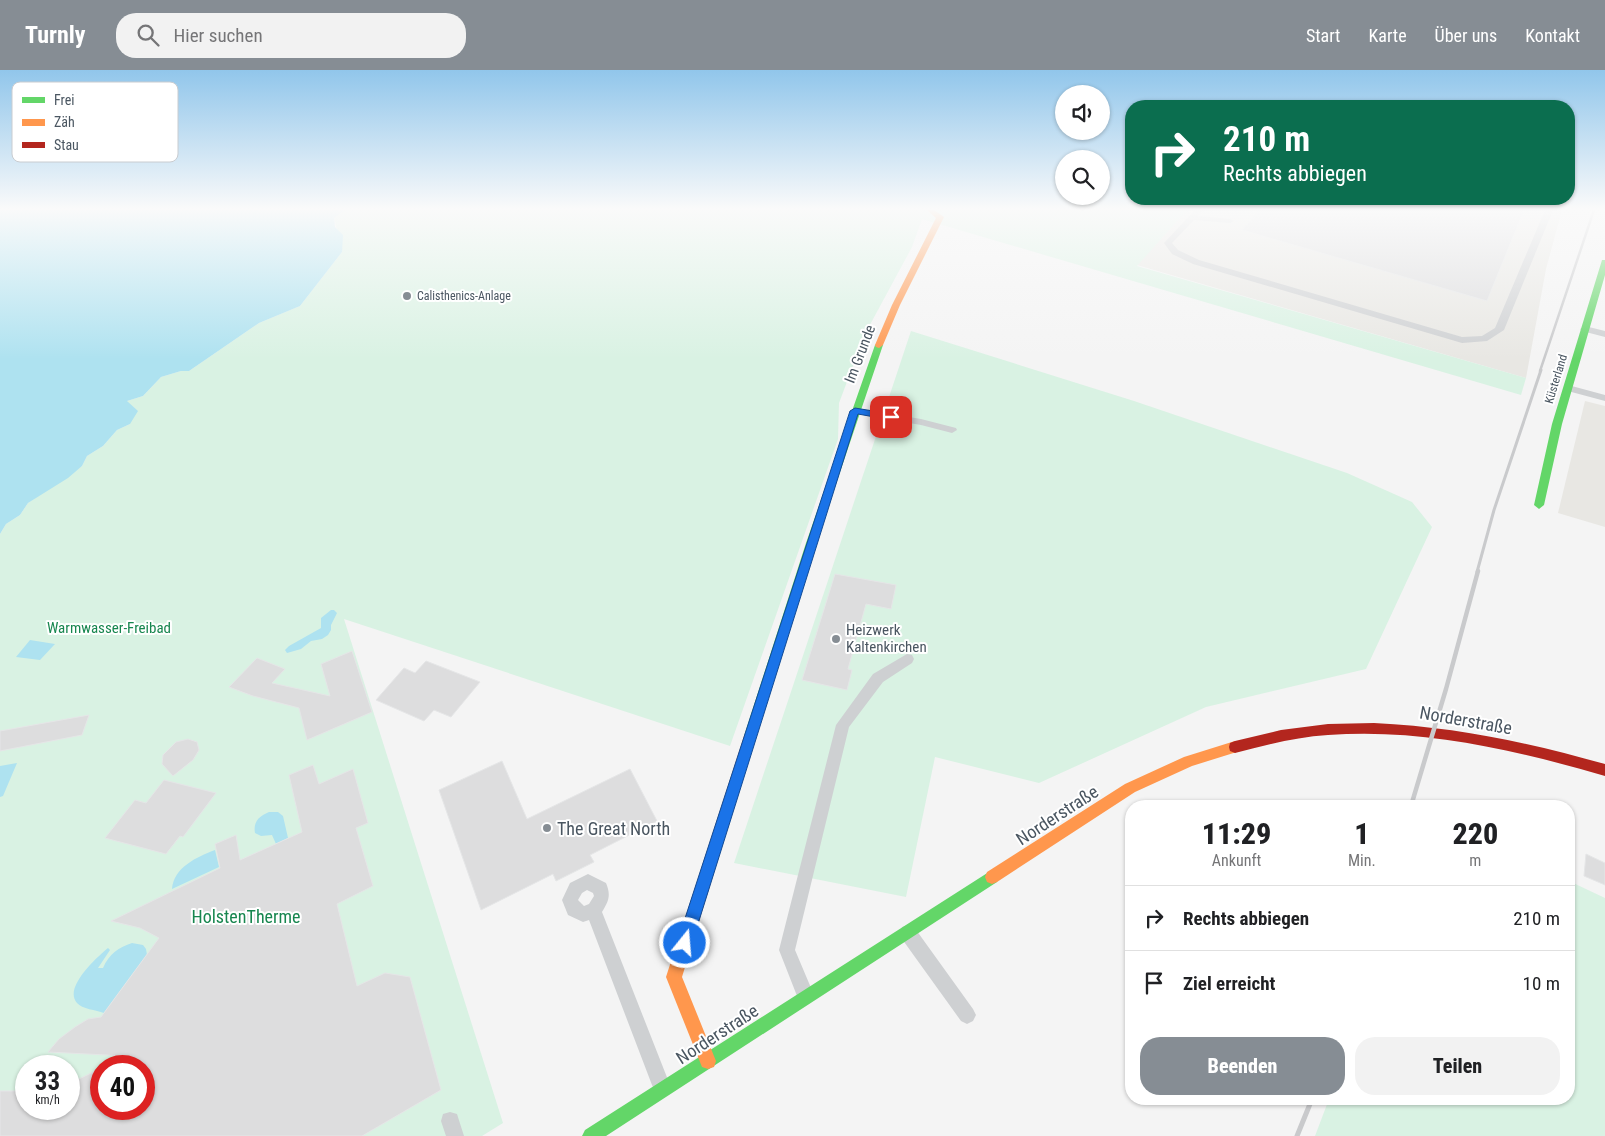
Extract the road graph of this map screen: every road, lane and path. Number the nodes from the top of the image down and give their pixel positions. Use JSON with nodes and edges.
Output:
{"nodes":[{"id":1,"x":918,"y":260,"type":"edge"},
{"id":2,"x":1191,"y":260,"type":"edge"},
{"id":3,"x":1529,"y":260,"type":"edge"},
{"id":4,"x":1605,"y":262,"type":"edge"},
{"id":5,"x":1585,"y":329,"type":"junction"},
{"id":6,"x":1605,"y":334,"type":"edge"},
{"id":7,"x":1568,"y":388,"type":"junction"},
{"id":8,"x":1605,"y":398,"type":"edge"},
{"id":9,"x":855,"y":411,"type":"junction"},
{"id":10,"x":952,"y":430,"type":"dead end"},
{"id":11,"x":1539,"y":505,"type":"dead end"},
{"id":12,"x":906,"y":659,"type":"dead end"},
{"id":13,"x":1605,"y":770,"type":"edge"},
{"id":14,"x":594,"y":911,"type":"dead end"},
{"id":15,"x":908,"y":933,"type":"junction"},
{"id":16,"x":806,"y":998,"type":"junction"},
{"id":17,"x":967,"y":1016,"type":"dead end"},
{"id":18,"x":708,"y":1061,"type":"junction"},
{"id":19,"x":662,"y":1090,"type":"junction"},
{"id":20,"x":592,"y":1136,"type":"edge"}],
"edges":[{"from":1,"to":9,"type":"street","name":"Im Grunde"},
{"from":2,"to":3,"type":"lane"},
{"from":4,"to":5,"type":"street","name":"Küsterland"},
{"from":5,"to":6,"type":"lane"},
{"from":5,"to":7,"type":"street","name":"Küsterland"},
{"from":7,"to":8,"type":"lane"},
{"from":7,"to":11,"type":"street","name":"Küsterland"},
{"from":9,"to":10,"type":"lane"},
{"from":9,"to":18,"type":"street","name":"Im Grunde"},
{"from":12,"to":16,"type":"lane"},
{"from":13,"to":15,"type":"street","name":"Norderstraße"},
{"from":14,"to":19,"type":"lane"},
{"from":15,"to":16,"type":"street","name":"Norderstraße"},
{"from":15,"to":17,"type":"lane"},
{"from":16,"to":18,"type":"street","name":"Norderstraße"},
{"from":18,"to":19,"type":"street","name":"Norderstraße"},
{"from":19,"to":20,"type":"street","name":"Norderstraße"}]}
